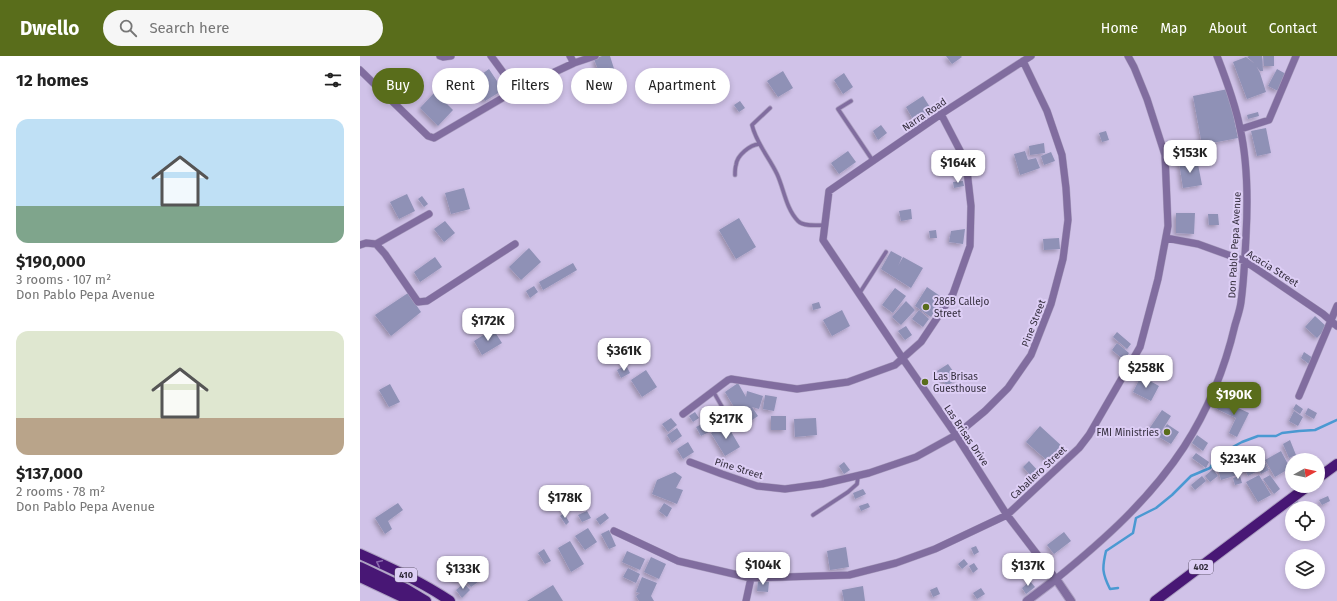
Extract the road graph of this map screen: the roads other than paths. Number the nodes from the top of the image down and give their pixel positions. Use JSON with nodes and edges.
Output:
{"nodes":[{"id":1,"x":440,"y":56,"type":"edge"},
{"id":2,"x":451,"y":56,"type":"edge"},
{"id":3,"x":492,"y":56,"type":"edge"},
{"id":4,"x":570,"y":56,"type":"edge"},
{"id":5,"x":595,"y":56,"type":"edge"},
{"id":6,"x":1031,"y":56,"type":"edge"},
{"id":7,"x":1128,"y":56,"type":"edge"},
{"id":8,"x":1217,"y":56,"type":"edge"},
{"id":9,"x":1296,"y":56,"type":"edge"},
{"id":10,"x":1022,"y":59,"type":"edge"},
{"id":11,"x":574,"y":63,"type":"junction"},
{"id":12,"x":500,"y":68,"type":"edge"},
{"id":13,"x":563,"y":68,"type":"edge"},
{"id":14,"x":360,"y":70,"type":"edge"},
{"id":15,"x":497,"y":101,"type":"edge"},
{"id":16,"x":850,"y":101,"type":"dead end"},
{"id":17,"x":770,"y":108,"type":"dead end"},
{"id":18,"x":942,"y":114,"type":"junction"},
{"id":19,"x":1241,"y":129,"type":"junction"},
{"id":20,"x":759,"y":144,"type":"junction"},
{"id":21,"x":873,"y":161,"type":"junction"},
{"id":22,"x":735,"y":175,"type":"dead end"},
{"id":23,"x":829,"y":191,"type":"joint"},
{"id":24,"x":429,"y":214,"type":"dead end"},
{"id":25,"x":825,"y":225,"type":"junction"},
{"id":26,"x":1166,"y":238,"type":"junction"},
{"id":27,"x":376,"y":244,"type":"junction"},
{"id":28,"x":515,"y":244,"type":"dead end"},
{"id":29,"x":360,"y":245,"type":"edge"},
{"id":30,"x":886,"y":252,"type":"dead end"},
{"id":31,"x":1245,"y":261,"type":"junction"},
{"id":32,"x":859,"y":294,"type":"junction"},
{"id":33,"x":1337,"y":306,"type":"edge"},
{"id":34,"x":1331,"y":320,"type":"junction"},
{"id":35,"x":1337,"y":326,"type":"edge"},
{"id":36,"x":903,"y":359,"type":"junction"},
{"id":37,"x":713,"y":391,"type":"junction"},
{"id":38,"x":1299,"y":396,"type":"dead end"},
{"id":39,"x":684,"y":414,"type":"dead end"},
{"id":40,"x":728,"y":419,"type":"dead end"},
{"id":41,"x":956,"y":436,"type":"junction"},
{"id":42,"x":690,"y":462,"type":"dead end"},
{"id":43,"x":1337,"y":464,"type":"edge"},
{"id":44,"x":1325,"y":473,"type":"edge"},
{"id":45,"x":858,"y":476,"type":"junction"},
{"id":46,"x":1299,"y":493,"type":"edge"},
{"id":47,"x":813,"y":515,"type":"dead end"},
{"id":48,"x":1007,"y":515,"type":"junction"},
{"id":49,"x":614,"y":531,"type":"dead end"},
{"id":50,"x":360,"y":554,"type":"edge"},
{"id":51,"x":360,"y":567,"type":"edge"},
{"id":52,"x":360,"y":577,"type":"edge"},
{"id":53,"x":751,"y":578,"type":"junction"},
{"id":54,"x":1056,"y":579,"type":"junction"},
{"id":55,"x":411,"y":601,"type":"edge"},
{"id":56,"x":426,"y":601,"type":"edge"},
{"id":57,"x":450,"y":601,"type":"edge"},
{"id":58,"x":746,"y":601,"type":"edge"},
{"id":59,"x":1027,"y":601,"type":"edge"},
{"id":60,"x":1071,"y":601,"type":"edge"},
{"id":61,"x":1155,"y":601,"type":"edge"}],
"edges":[{"from":1,"to":2,"type":"street"},
{"from":3,"to":12,"type":"street"},
{"from":4,"to":11,"type":"street"},
{"from":5,"to":11,"type":"street"},
{"from":6,"to":10,"type":"street","name":"Narra Road"},
{"from":7,"to":26,"type":"street","name":"Caballero Street"},
{"from":8,"to":19,"type":"street","name":"Don Pablo Pepa Avenue"},
{"from":9,"to":19,"type":"street"},
{"from":10,"to":18,"type":"street","name":"Narra Road"},
{"from":10,"to":41,"type":"street","name":"Pine Street"},
{"from":11,"to":13,"type":"street"},
{"from":14,"to":15,"type":"street"},
{"from":16,"to":21,"type":"lane"},
{"from":17,"to":20,"type":"lane"},
{"from":18,"to":21,"type":"street","name":"Narra Road"},
{"from":18,"to":36,"type":"street"},
{"from":19,"to":31,"type":"street","name":"Don Pablo Pepa Avenue"},
{"from":20,"to":22,"type":"lane"},
{"from":20,"to":25,"type":"lane"},
{"from":21,"to":23,"type":"street","name":"Narra Road"},
{"from":23,"to":25,"type":"street","name":"Las Brisas Drive"},
{"from":24,"to":27,"type":"street"},
{"from":25,"to":32,"type":"street","name":"Las Brisas Drive"},
{"from":26,"to":31,"type":"street","name":"Acacia Street"},
{"from":26,"to":48,"type":"street","name":"Caballero Street"},
{"from":27,"to":28,"type":"street"},
{"from":27,"to":29,"type":"street"},
{"from":30,"to":32,"type":"lane"},
{"from":31,"to":34,"type":"street","name":"Acacia Street"},
{"from":31,"to":54,"type":"street","name":"Don Pablo Pepa Avenue"},
{"from":32,"to":36,"type":"street","name":"Las Brisas Drive"},
{"from":33,"to":34,"type":"street"},
{"from":34,"to":35,"type":"street","name":"Acacia Street"},
{"from":34,"to":38,"type":"street"},
{"from":36,"to":37,"type":"street"},
{"from":36,"to":41,"type":"street","name":"Las Brisas Drive"},
{"from":37,"to":39,"type":"street"},
{"from":37,"to":40,"type":"lane"},
{"from":41,"to":45,"type":"street","name":"Pine Street"},
{"from":41,"to":48,"type":"street","name":"Las Brisas Drive"},
{"from":42,"to":45,"type":"street","name":"Pine Street"},
{"from":43,"to":44,"type":"main road"},
{"from":45,"to":47,"type":"lane"},
{"from":46,"to":61,"type":"main road","number":"402"},
{"from":48,"to":53,"type":"street","name":"Caballero Street"},
{"from":48,"to":54,"type":"street","name":"Las Brisas Drive"},
{"from":49,"to":53,"type":"street","name":"Caballero Street"},
{"from":57,"to":50,"type":"main road","number":"410","one_way":true},
{"from":51,"to":56,"type":"main road"},
{"from":52,"to":55,"type":"main road","number":"410"},
{"from":53,"to":58,"type":"street"},
{"from":54,"to":59,"type":"street","name":"Don Pablo Pepa Avenue"},
{"from":54,"to":60,"type":"street","name":"Las Brisas Drive"}]}
